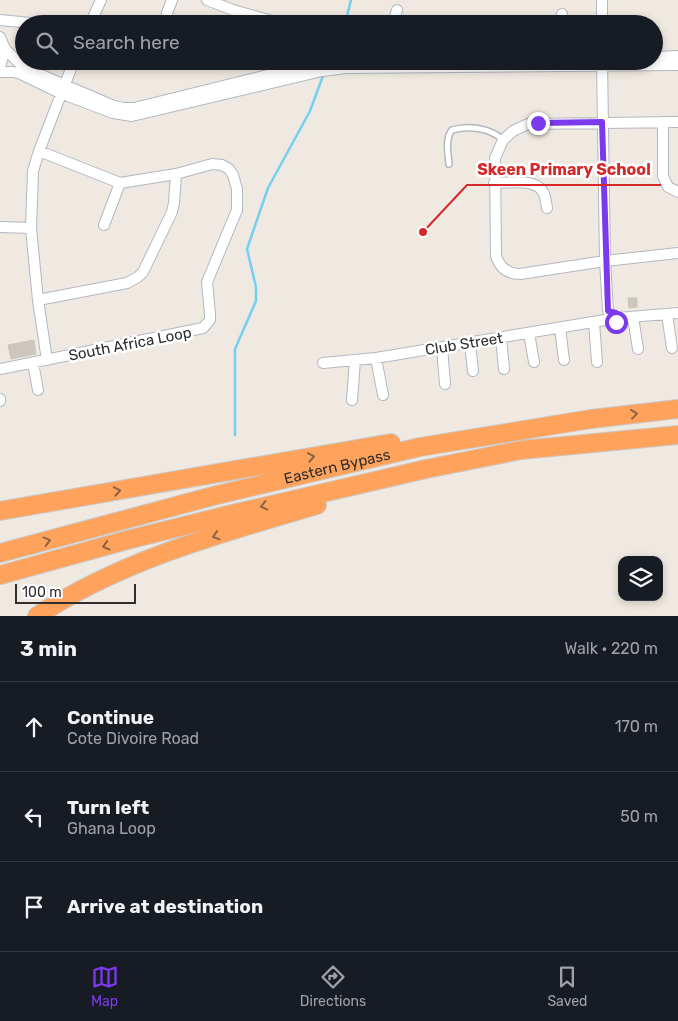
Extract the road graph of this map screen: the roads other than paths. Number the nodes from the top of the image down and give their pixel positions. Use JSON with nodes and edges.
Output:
{"nodes":[{"id":1,"x":101,"y":0,"type":"edge"},
{"id":2,"x":172,"y":0,"type":"edge"},
{"id":3,"x":206,"y":0,"type":"edge"},
{"id":4,"x":602,"y":1,"type":"edge"},
{"id":5,"x":397,"y":10,"type":"dead end"},
{"id":6,"x":94,"y":15,"type":"edge"},
{"id":7,"x":167,"y":15,"type":"edge"},
{"id":8,"x":251,"y":15,"type":"edge"},
{"id":9,"x":395,"y":15,"type":"edge"},
{"id":10,"x":602,"y":15,"type":"edge"},
{"id":11,"x":0,"y":20,"type":"edge"},
{"id":12,"x":15,"y":21,"type":"edge"},
{"id":13,"x":0,"y":37,"type":"edge"},
{"id":14,"x":5,"y":50,"type":"junction"},
{"id":15,"x":663,"y":56,"type":"edge"},
{"id":16,"x":678,"y":56,"type":"edge"},
{"id":17,"x":15,"y":59,"type":"edge"},
{"id":18,"x":663,"y":65,"type":"edge"},
{"id":19,"x":678,"y":65,"type":"edge"},
{"id":20,"x":0,"y":68,"type":"edge"},
{"id":21,"x":28,"y":70,"type":"edge"},
{"id":22,"x":70,"y":70,"type":"edge"},
{"id":23,"x":300,"y":70,"type":"edge"},
{"id":24,"x":602,"y":70,"type":"edge"},
{"id":25,"x":0,"y":72,"type":"edge"},
{"id":26,"x":62,"y":89,"type":"junction"},
{"id":27,"x":602,"y":122,"type":"junction"},
{"id":28,"x":663,"y":122,"type":"junction"},
{"id":29,"x":678,"y":122,"type":"edge"},
{"id":30,"x":503,"y":140,"type":"junction"},
{"id":31,"x":39,"y":152,"type":"junction"},
{"id":32,"x":449,"y":164,"type":"dead end"},
{"id":33,"x":176,"y":174,"type":"junction"},
{"id":34,"x":494,"y":183,"type":"junction"},
{"id":35,"x":120,"y":184,"type":"junction"},
{"id":36,"x":678,"y":192,"type":"edge"},
{"id":37,"x":547,"y":208,"type":"dead end"},
{"id":38,"x":104,"y":225,"type":"dead end"},
{"id":39,"x":0,"y":227,"type":"edge"},
{"id":40,"x":31,"y":228,"type":"junction"},
{"id":41,"x":678,"y":253,"type":"edge"},
{"id":42,"x":606,"y":261,"type":"junction"},
{"id":43,"x":38,"y":300,"type":"junction"},
{"id":44,"x":678,"y":312,"type":"edge"},
{"id":45,"x":667,"y":314,"type":"junction"},
{"id":46,"x":606,"y":316,"type":"junction"},
{"id":47,"x":633,"y":317,"type":"junction"},
{"id":48,"x":594,"y":322,"type":"junction"},
{"id":49,"x":560,"y":328,"type":"junction"},
{"id":50,"x":529,"y":333,"type":"junction"},
{"id":51,"x":501,"y":338,"type":"junction"},
{"id":52,"x":470,"y":343,"type":"junction"},
{"id":53,"x":442,"y":347,"type":"junction"},
{"id":54,"x":672,"y":348,"type":"dead end"},
{"id":55,"x":638,"y":349,"type":"dead end"},
{"id":56,"x":376,"y":358,"type":"junction"},
{"id":57,"x":47,"y":360,"type":"junction"},
{"id":58,"x":355,"y":360,"type":"junction"},
{"id":59,"x":564,"y":360,"type":"dead end"},
{"id":60,"x":534,"y":362,"type":"dead end"},
{"id":61,"x":597,"y":362,"type":"dead end"},
{"id":62,"x":33,"y":363,"type":"junction"},
{"id":63,"x":323,"y":363,"type":"dead end"},
{"id":64,"x":0,"y":369,"type":"edge"},
{"id":65,"x":504,"y":369,"type":"dead end"},
{"id":66,"x":473,"y":372,"type":"dead end"},
{"id":67,"x":445,"y":384,"type":"dead end"},
{"id":68,"x":38,"y":390,"type":"dead end"},
{"id":69,"x":383,"y":395,"type":"dead end"},
{"id":70,"x":352,"y":400,"type":"dead end"},
{"id":71,"x":678,"y":409,"type":"edge"},
{"id":72,"x":591,"y":419,"type":"junction"},
{"id":73,"x":678,"y":435,"type":"edge"},
{"id":74,"x":621,"y":441,"type":"junction"},
{"id":75,"x":0,"y":511,"type":"edge"},
{"id":76,"x":0,"y":553,"type":"edge"},
{"id":77,"x":0,"y":575,"type":"edge"},
{"id":78,"x":37,"y":616,"type":"edge"}],
"edges":[{"from":1,"to":6,"type":"street"},
{"from":2,"to":7,"type":"street"},
{"from":3,"to":8,"type":"street"},
{"from":4,"to":10,"type":"street"},
{"from":5,"to":9,"type":"street"},
{"from":11,"to":12,"type":"street"},
{"from":13,"to":14,"type":"street"},
{"from":14,"to":17,"type":"street"},
{"from":14,"to":20,"type":"street"},
{"from":15,"to":16,"type":"street"},
{"from":18,"to":19,"type":"street"},
{"from":21,"to":26,"type":"street"},
{"from":22,"to":26,"type":"street"},
{"from":23,"to":26,"type":"street"},
{"from":24,"to":27,"type":"street"},
{"from":25,"to":26,"type":"street"},
{"from":26,"to":31,"type":"street"},
{"from":27,"to":28,"type":"street"},
{"from":27,"to":30,"type":"street"},
{"from":27,"to":42,"type":"street"},
{"from":28,"to":29,"type":"street"},
{"from":28,"to":36,"type":"street"},
{"from":30,"to":32,"type":"lane"},
{"from":30,"to":34,"type":"street"},
{"from":31,"to":35,"type":"street"},
{"from":31,"to":40,"type":"street"},
{"from":33,"to":35,"type":"street","name":"South Africa Loop"},
{"from":33,"to":43,"type":"street"},
{"from":33,"to":57,"type":"street","name":"South Africa Loop"},
{"from":34,"to":37,"type":"street"},
{"from":34,"to":42,"type":"street"},
{"from":35,"to":38,"type":"street"},
{"from":39,"to":40,"type":"street"},
{"from":40,"to":43,"type":"street"},
{"from":41,"to":42,"type":"street"},
{"from":42,"to":46,"type":"street"},
{"from":43,"to":57,"type":"street"},
{"from":44,"to":45,"type":"street"},
{"from":45,"to":47,"type":"street"},
{"from":45,"to":54,"type":"street"},
{"from":46,"to":47,"type":"street"},
{"from":46,"to":48,"type":"street","name":"Club Street"},
{"from":47,"to":55,"type":"street"},
{"from":48,"to":49,"type":"street","name":"Club Street"},
{"from":48,"to":61,"type":"street"},
{"from":49,"to":50,"type":"street","name":"Club Street"},
{"from":49,"to":59,"type":"street"},
{"from":50,"to":51,"type":"street","name":"Club Street"},
{"from":50,"to":60,"type":"street"},
{"from":51,"to":52,"type":"street","name":"Club Street"},
{"from":51,"to":65,"type":"street"},
{"from":52,"to":53,"type":"street","name":"Club Street"},
{"from":52,"to":66,"type":"street"},
{"from":53,"to":56,"type":"street","name":"Club Street"},
{"from":53,"to":67,"type":"street"},
{"from":56,"to":58,"type":"street","name":"Club Street"},
{"from":56,"to":69,"type":"street"},
{"from":57,"to":62,"type":"street"},
{"from":58,"to":63,"type":"street","name":"Club Street"},
{"from":58,"to":70,"type":"street"},
{"from":62,"to":64,"type":"street"},
{"from":62,"to":68,"type":"street"},
{"from":72,"to":71,"type":"highway","name":"Eastern Bypass","one_way":true},
{"from":75,"to":72,"type":"highway","one_way":true},
{"from":76,"to":72,"type":"highway","name":"Eastern Bypass","one_way":true},
{"from":73,"to":74,"type":"highway","name":"Eastern Bypass"},
{"from":74,"to":77,"type":"highway","name":"Eastern Bypass","one_way":true},
{"from":74,"to":78,"type":"highway","one_way":true}]}
